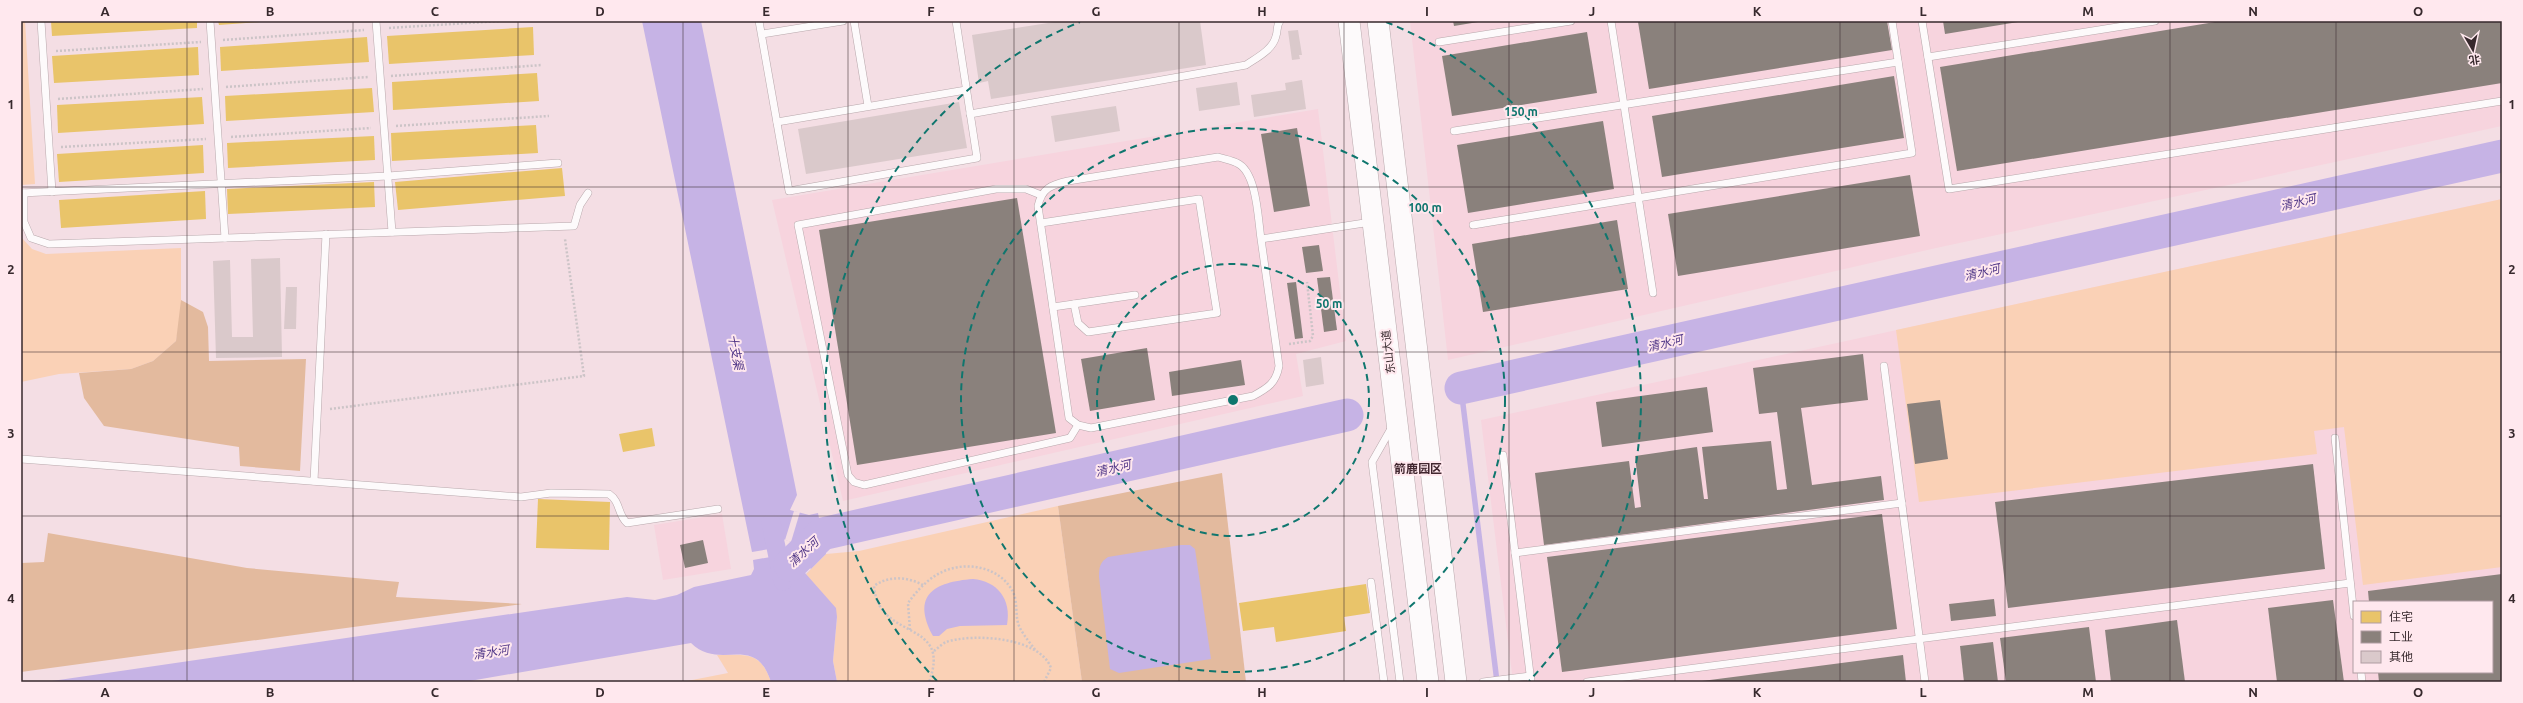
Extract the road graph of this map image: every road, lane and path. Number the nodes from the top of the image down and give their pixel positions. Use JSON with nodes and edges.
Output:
{"nodes":[{"id":1,"x":41,"y":21,"type":"edge"},
{"id":2,"x":210,"y":21,"type":"edge"},
{"id":3,"x":376,"y":21,"type":"edge"},
{"id":4,"x":500,"y":21,"type":"edge"},
{"id":5,"x":759,"y":21,"type":"edge"},
{"id":6,"x":843,"y":21,"type":"edge"},
{"id":7,"x":854,"y":21,"type":"edge"},
{"id":8,"x":956,"y":21,"type":"edge"},
{"id":9,"x":1280,"y":21,"type":"edge"},
{"id":10,"x":1349,"y":21,"type":"edge"},
{"id":11,"x":1378,"y":21,"type":"edge"},
{"id":12,"x":1571,"y":21,"type":"edge"},
{"id":13,"x":1611,"y":21,"type":"edge"},
{"id":14,"x":1892,"y":21,"type":"edge"},
{"id":15,"x":1922,"y":21,"type":"edge"},
{"id":16,"x":2154,"y":21,"type":"edge"},
{"id":17,"x":2144,"y":22,"type":"edge"},
{"id":18,"x":377,"y":29,"type":"junction"},
{"id":19,"x":762,"y":34,"type":"junction"},
{"id":20,"x":212,"y":41,"type":"junction"},
{"id":21,"x":1439,"y":42,"type":"dead end"},
{"id":22,"x":43,"y":52,"type":"junction"},
{"id":23,"x":1928,"y":57,"type":"junction"},
{"id":24,"x":1898,"y":62,"type":"junction"},
{"id":25,"x":542,"y":65,"type":"dead end"},
{"id":26,"x":380,"y":76,"type":"junction"},
{"id":27,"x":215,"y":88,"type":"junction"},
{"id":28,"x":966,"y":90,"type":"junction"},
{"id":29,"x":46,"y":100,"type":"junction"},
{"id":30,"x":2502,"y":101,"type":"edge"},
{"id":31,"x":1624,"y":105,"type":"junction"},
{"id":32,"x":868,"y":106,"type":"junction"},
{"id":33,"x":970,"y":114,"type":"junction"},
{"id":34,"x":549,"y":116,"type":"dead end"},
{"id":35,"x":777,"y":122,"type":"junction"},
{"id":36,"x":384,"y":127,"type":"junction"},
{"id":37,"x":1454,"y":131,"type":"dead end"},
{"id":38,"x":218,"y":138,"type":"junction"},
{"id":39,"x":49,"y":148,"type":"junction"},
{"id":40,"x":558,"y":163,"type":"dead end"},
{"id":41,"x":388,"y":176,"type":"junction"},
{"id":42,"x":221,"y":184,"type":"junction"},
{"id":43,"x":52,"y":192,"type":"junction"},
{"id":44,"x":23,"y":193,"type":"edge"},
{"id":45,"x":588,"y":193,"type":"dead end"},
{"id":46,"x":1041,"y":195,"type":"junction"},
{"id":47,"x":1638,"y":197,"type":"junction"},
{"id":48,"x":1373,"y":222,"type":"junction"},
{"id":49,"x":1041,"y":223,"type":"junction"},
{"id":50,"x":1472,"y":225,"type":"dead end"},
{"id":51,"x":564,"y":226,"type":"junction"},
{"id":52,"x":392,"y":232,"type":"junction"},
{"id":53,"x":326,"y":234,"type":"junction"},
{"id":54,"x":225,"y":238,"type":"junction"},
{"id":55,"x":1261,"y":239,"type":"junction"},
{"id":56,"x":1307,"y":282,"type":"dead end"},
{"id":57,"x":1653,"y":293,"type":"dead end"},
{"id":58,"x":1135,"y":295,"type":"dead end"},
{"id":59,"x":1074,"y":304,"type":"junction"},
{"id":60,"x":1052,"y":307,"type":"junction"},
{"id":61,"x":1276,"y":347,"type":"junction"},
{"id":62,"x":1884,"y":366,"type":"dead end"},
{"id":63,"x":318,"y":411,"type":"junction"},
{"id":64,"x":1396,"y":419,"type":"junction"},
{"id":65,"x":1078,"y":425,"type":"junction"},
{"id":66,"x":2334,"y":438,"type":"dead end"},
{"id":67,"x":1503,"y":455,"type":"dead end"},
{"id":68,"x":21,"y":459,"type":"edge"},
{"id":69,"x":314,"y":481,"type":"junction"},
{"id":70,"x":1902,"y":503,"type":"junction"},
{"id":71,"x":718,"y":509,"type":"dead end"},
{"id":72,"x":1515,"y":553,"type":"junction"},
{"id":73,"x":1371,"y":582,"type":"dead end"},
{"id":74,"x":2350,"y":583,"type":"junction"},
{"id":75,"x":923,"y":585,"type":"junction"},
{"id":76,"x":2353,"y":608,"type":"edge"},
{"id":77,"x":910,"y":630,"type":"junction"},
{"id":78,"x":1919,"y":639,"type":"junction"},
{"id":79,"x":934,"y":651,"type":"junction"},
{"id":80,"x":1036,"y":651,"type":"junction"},
{"id":81,"x":1531,"y":679,"type":"edge"},
{"id":82,"x":929,"y":682,"type":"edge"},
{"id":83,"x":1044,"y":682,"type":"edge"},
{"id":84,"x":1384,"y":682,"type":"edge"},
{"id":85,"x":1400,"y":682,"type":"edge"},
{"id":86,"x":1428,"y":682,"type":"edge"},
{"id":87,"x":1456,"y":682,"type":"edge"},
{"id":88,"x":1485,"y":682,"type":"edge"},
{"id":89,"x":1586,"y":682,"type":"edge"},
{"id":90,"x":1925,"y":682,"type":"edge"}],
"edges":[{"from":1,"to":22,"type":"lane"},
{"from":2,"to":20,"type":"lane"},
{"from":3,"to":18,"type":"lane"},
{"from":4,"to":18,"type":"path"},
{"from":5,"to":19,"type":"lane"},
{"from":6,"to":19,"type":"lane"},
{"from":7,"to":32,"type":"lane"},
{"from":8,"to":28,"type":"lane"},
{"from":9,"to":33,"type":"lane"},
{"from":10,"to":48,"type":"main road","name":"东山大道"},
{"from":11,"to":87,"type":"main road"},
{"from":12,"to":21,"type":"lane"},
{"from":13,"to":31,"type":"lane"},
{"from":14,"to":24,"type":"lane"},
{"from":15,"to":23,"type":"lane"},
{"from":16,"to":17,"type":"lane"},
{"from":17,"to":23,"type":"lane"},
{"from":18,"to":20,"type":"path"},
{"from":18,"to":26,"type":"lane"},
{"from":19,"to":35,"type":"lane"},
{"from":20,"to":22,"type":"path"},
{"from":20,"to":27,"type":"lane"},
{"from":22,"to":29,"type":"lane"},
{"from":23,"to":30,"type":"lane"},
{"from":24,"to":31,"type":"lane"},
{"from":24,"to":47,"type":"lane"},
{"from":25,"to":26,"type":"path"},
{"from":26,"to":27,"type":"path"},
{"from":26,"to":36,"type":"lane"},
{"from":27,"to":29,"type":"path"},
{"from":27,"to":38,"type":"lane"},
{"from":28,"to":32,"type":"lane"},
{"from":28,"to":33,"type":"lane"},
{"from":29,"to":39,"type":"lane"},
{"from":31,"to":37,"type":"lane"},
{"from":31,"to":47,"type":"lane"},
{"from":32,"to":35,"type":"lane"},
{"from":33,"to":35,"type":"lane"},
{"from":34,"to":36,"type":"path"},
{"from":36,"to":38,"type":"path"},
{"from":36,"to":41,"type":"lane"},
{"from":38,"to":39,"type":"path"},
{"from":38,"to":42,"type":"lane"},
{"from":39,"to":43,"type":"lane"},
{"from":40,"to":41,"type":"lane"},
{"from":41,"to":42,"type":"lane"},
{"from":41,"to":52,"type":"lane"},
{"from":42,"to":43,"type":"lane"},
{"from":42,"to":54,"type":"lane"},
{"from":43,"to":44,"type":"lane"},
{"from":44,"to":54,"type":"lane"},
{"from":45,"to":51,"type":"lane"},
{"from":46,"to":49,"type":"lane"},
{"from":46,"to":55,"type":"lane"},
{"from":46,"to":65,"type":"lane"},
{"from":47,"to":50,"type":"lane"},
{"from":47,"to":57,"type":"lane"},
{"from":48,"to":55,"type":"lane"},
{"from":48,"to":64,"type":"main road","name":"东山大道"},
{"from":49,"to":59,"type":"lane"},
{"from":49,"to":60,"type":"lane"},
{"from":51,"to":52,"type":"lane"},
{"from":51,"to":63,"type":"path"},
{"from":52,"to":53,"type":"lane"},
{"from":53,"to":54,"type":"lane"},
{"from":53,"to":63,"type":"lane"},
{"from":55,"to":61,"type":"lane"},
{"from":56,"to":61,"type":"path"},
{"from":58,"to":59,"type":"lane"},
{"from":59,"to":60,"type":"lane"},
{"from":60,"to":65,"type":"lane"},
{"from":61,"to":65,"type":"lane"},
{"from":62,"to":70,"type":"lane"},
{"from":63,"to":69,"type":"lane"},
{"from":64,"to":85,"type":"lane"},
{"from":64,"to":86,"type":"main road","name":"东山大道"},
{"from":66,"to":74,"type":"lane"},
{"from":67,"to":72,"type":"lane"},
{"from":68,"to":69,"type":"lane"},
{"from":69,"to":71,"type":"lane"},
{"from":70,"to":72,"type":"lane"},
{"from":70,"to":78,"type":"lane"},
{"from":72,"to":81,"type":"lane"},
{"from":73,"to":84,"type":"lane"},
{"from":74,"to":76,"type":"lane"},
{"from":74,"to":78,"type":"lane"},
{"from":75,"to":77,"type":"path"},
{"from":75,"to":77,"type":"path"},
{"from":75,"to":80,"type":"path"},
{"from":77,"to":79,"type":"path"},
{"from":78,"to":89,"type":"lane"},
{"from":78,"to":90,"type":"lane"},
{"from":79,"to":80,"type":"path"},
{"from":79,"to":82,"type":"path"},
{"from":80,"to":83,"type":"path"},
{"from":81,"to":88,"type":"lane"}]}
